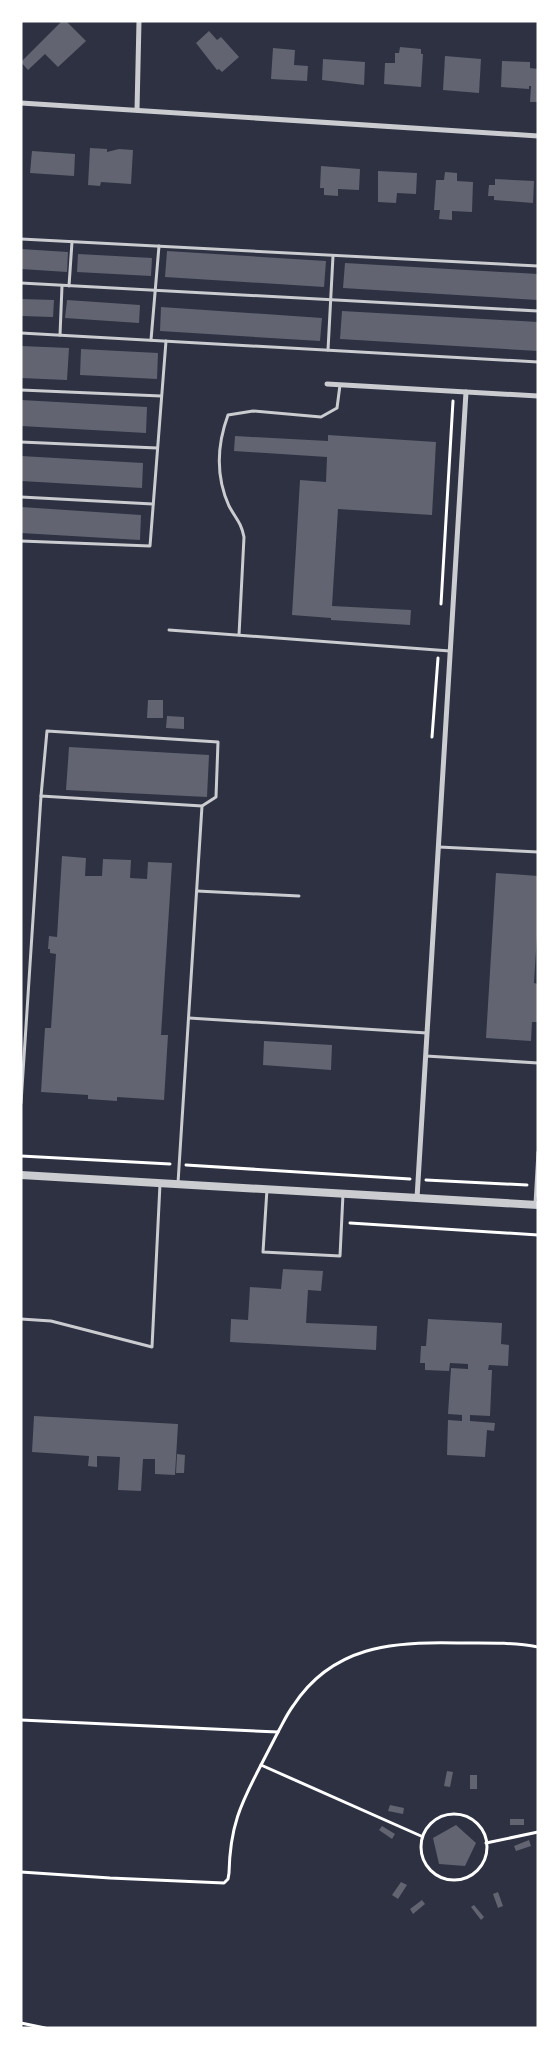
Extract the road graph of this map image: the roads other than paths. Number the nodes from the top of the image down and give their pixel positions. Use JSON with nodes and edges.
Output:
{"nodes":[{"id":1,"x":139,"y":21,"type":"edge"},
{"id":2,"x":21,"y":103,"type":"edge"},
{"id":3,"x":137,"y":110,"type":"junction"},
{"id":4,"x":538,"y":136,"type":"edge"},
{"id":5,"x":21,"y":239,"type":"edge"},
{"id":6,"x":72,"y":242,"type":"junction"},
{"id":7,"x":158,"y":246,"type":"junction"},
{"id":8,"x":333,"y":256,"type":"junction"},
{"id":9,"x":538,"y":266,"type":"edge"},
{"id":10,"x":21,"y":284,"type":"edge"},
{"id":11,"x":62,"y":286,"type":"junction"},
{"id":12,"x":69,"y":286,"type":"junction"},
{"id":13,"x":154,"y":291,"type":"junction"},
{"id":14,"x":331,"y":300,"type":"junction"},
{"id":15,"x":538,"y":311,"type":"edge"},
{"id":16,"x":21,"y":333,"type":"edge"},
{"id":17,"x":60,"y":335,"type":"junction"},
{"id":18,"x":151,"y":340,"type":"junction"},
{"id":19,"x":166,"y":341,"type":"junction"},
{"id":20,"x":328,"y":350,"type":"junction"},
{"id":21,"x":538,"y":362,"type":"edge"},
{"id":22,"x":327,"y":384,"type":"dead end"},
{"id":23,"x":340,"y":385,"type":"junction"},
{"id":24,"x":21,"y":390,"type":"edge"},
{"id":25,"x":466,"y":392,"type":"junction"},
{"id":26,"x":161,"y":396,"type":"junction"},
{"id":27,"x":538,"y":396,"type":"edge"},
{"id":28,"x":21,"y":442,"type":"edge"},
{"id":29,"x":157,"y":448,"type":"junction"},
{"id":30,"x":21,"y":497,"type":"edge"},
{"id":31,"x":153,"y":504,"type":"junction"},
{"id":32,"x":21,"y":541,"type":"edge"},
{"id":33,"x":169,"y":630,"type":"dead end"},
{"id":34,"x":239,"y":635,"type":"junction"},
{"id":35,"x":450,"y":651,"type":"junction"},
{"id":36,"x":41,"y":796,"type":"junction"},
{"id":37,"x":202,"y":806,"type":"junction"},
{"id":38,"x":439,"y":847,"type":"junction"},
{"id":39,"x":538,"y":852,"type":"edge"},
{"id":40,"x":197,"y":891,"type":"junction"},
{"id":41,"x":299,"y":896,"type":"dead end"},
{"id":42,"x":189,"y":1018,"type":"junction"},
{"id":43,"x":427,"y":1033,"type":"junction"},
{"id":44,"x":426,"y":1056,"type":"junction"},
{"id":45,"x":538,"y":1063,"type":"edge"},
{"id":46,"x":21,"y":1103,"type":"edge"},
{"id":47,"x":538,"y":1152,"type":"edge"},
{"id":48,"x":21,"y":1175,"type":"edge"},
{"id":49,"x":160,"y":1183,"type":"junction"},
{"id":50,"x":178,"y":1184,"type":"junction"},
{"id":51,"x":267,"y":1189,"type":"junction"},
{"id":52,"x":343,"y":1194,"type":"junction"},
{"id":53,"x":417,"y":1198,"type":"junction"},
{"id":54,"x":536,"y":1205,"type":"edge"},
{"id":55,"x":21,"y":1319,"type":"edge"}],
"edges":[{"from":1,"to":3,"type":"street"},
{"from":2,"to":3,"type":"street"},
{"from":3,"to":4,"type":"street"},
{"from":5,"to":6,"type":"lane"},
{"from":6,"to":7,"type":"lane"},
{"from":6,"to":12,"type":"lane"},
{"from":7,"to":8,"type":"lane"},
{"from":7,"to":13,"type":"lane"},
{"from":8,"to":9,"type":"lane"},
{"from":8,"to":14,"type":"lane"},
{"from":10,"to":11,"type":"lane"},
{"from":11,"to":12,"type":"lane"},
{"from":11,"to":17,"type":"lane"},
{"from":12,"to":13,"type":"lane"},
{"from":13,"to":14,"type":"lane"},
{"from":13,"to":18,"type":"lane"},
{"from":14,"to":15,"type":"lane"},
{"from":14,"to":20,"type":"lane"},
{"from":16,"to":17,"type":"lane"},
{"from":17,"to":18,"type":"lane"},
{"from":18,"to":19,"type":"lane"},
{"from":19,"to":20,"type":"lane"},
{"from":19,"to":26,"type":"lane"},
{"from":20,"to":21,"type":"lane"},
{"from":22,"to":23,"type":"street"},
{"from":23,"to":25,"type":"street"},
{"from":23,"to":34,"type":"lane"},
{"from":24,"to":26,"type":"lane"},
{"from":25,"to":27,"type":"street"},
{"from":25,"to":35,"type":"street"},
{"from":26,"to":29,"type":"lane"},
{"from":28,"to":29,"type":"lane"},
{"from":29,"to":31,"type":"lane"},
{"from":30,"to":31,"type":"lane"},
{"from":31,"to":32,"type":"lane"},
{"from":33,"to":34,"type":"lane"},
{"from":34,"to":35,"type":"lane"},
{"from":35,"to":38,"type":"street"},
{"from":36,"to":37,"type":"lane"},
{"from":36,"to":37,"type":"lane"},
{"from":36,"to":46,"type":"lane"},
{"from":37,"to":40,"type":"lane"},
{"from":38,"to":39,"type":"lane"},
{"from":38,"to":43,"type":"street"},
{"from":40,"to":41,"type":"lane"},
{"from":40,"to":42,"type":"lane"},
{"from":42,"to":43,"type":"lane"},
{"from":42,"to":50,"type":"lane"},
{"from":43,"to":44,"type":"street"},
{"from":44,"to":45,"type":"lane"},
{"from":44,"to":53,"type":"street"},
{"from":47,"to":54,"type":"lane"},
{"from":48,"to":49,"type":"street"},
{"from":49,"to":50,"type":"street"},
{"from":49,"to":55,"type":"lane"},
{"from":50,"to":51,"type":"street"},
{"from":51,"to":52,"type":"street"},
{"from":51,"to":52,"type":"lane"},
{"from":52,"to":53,"type":"street"},
{"from":53,"to":54,"type":"street"}]}
